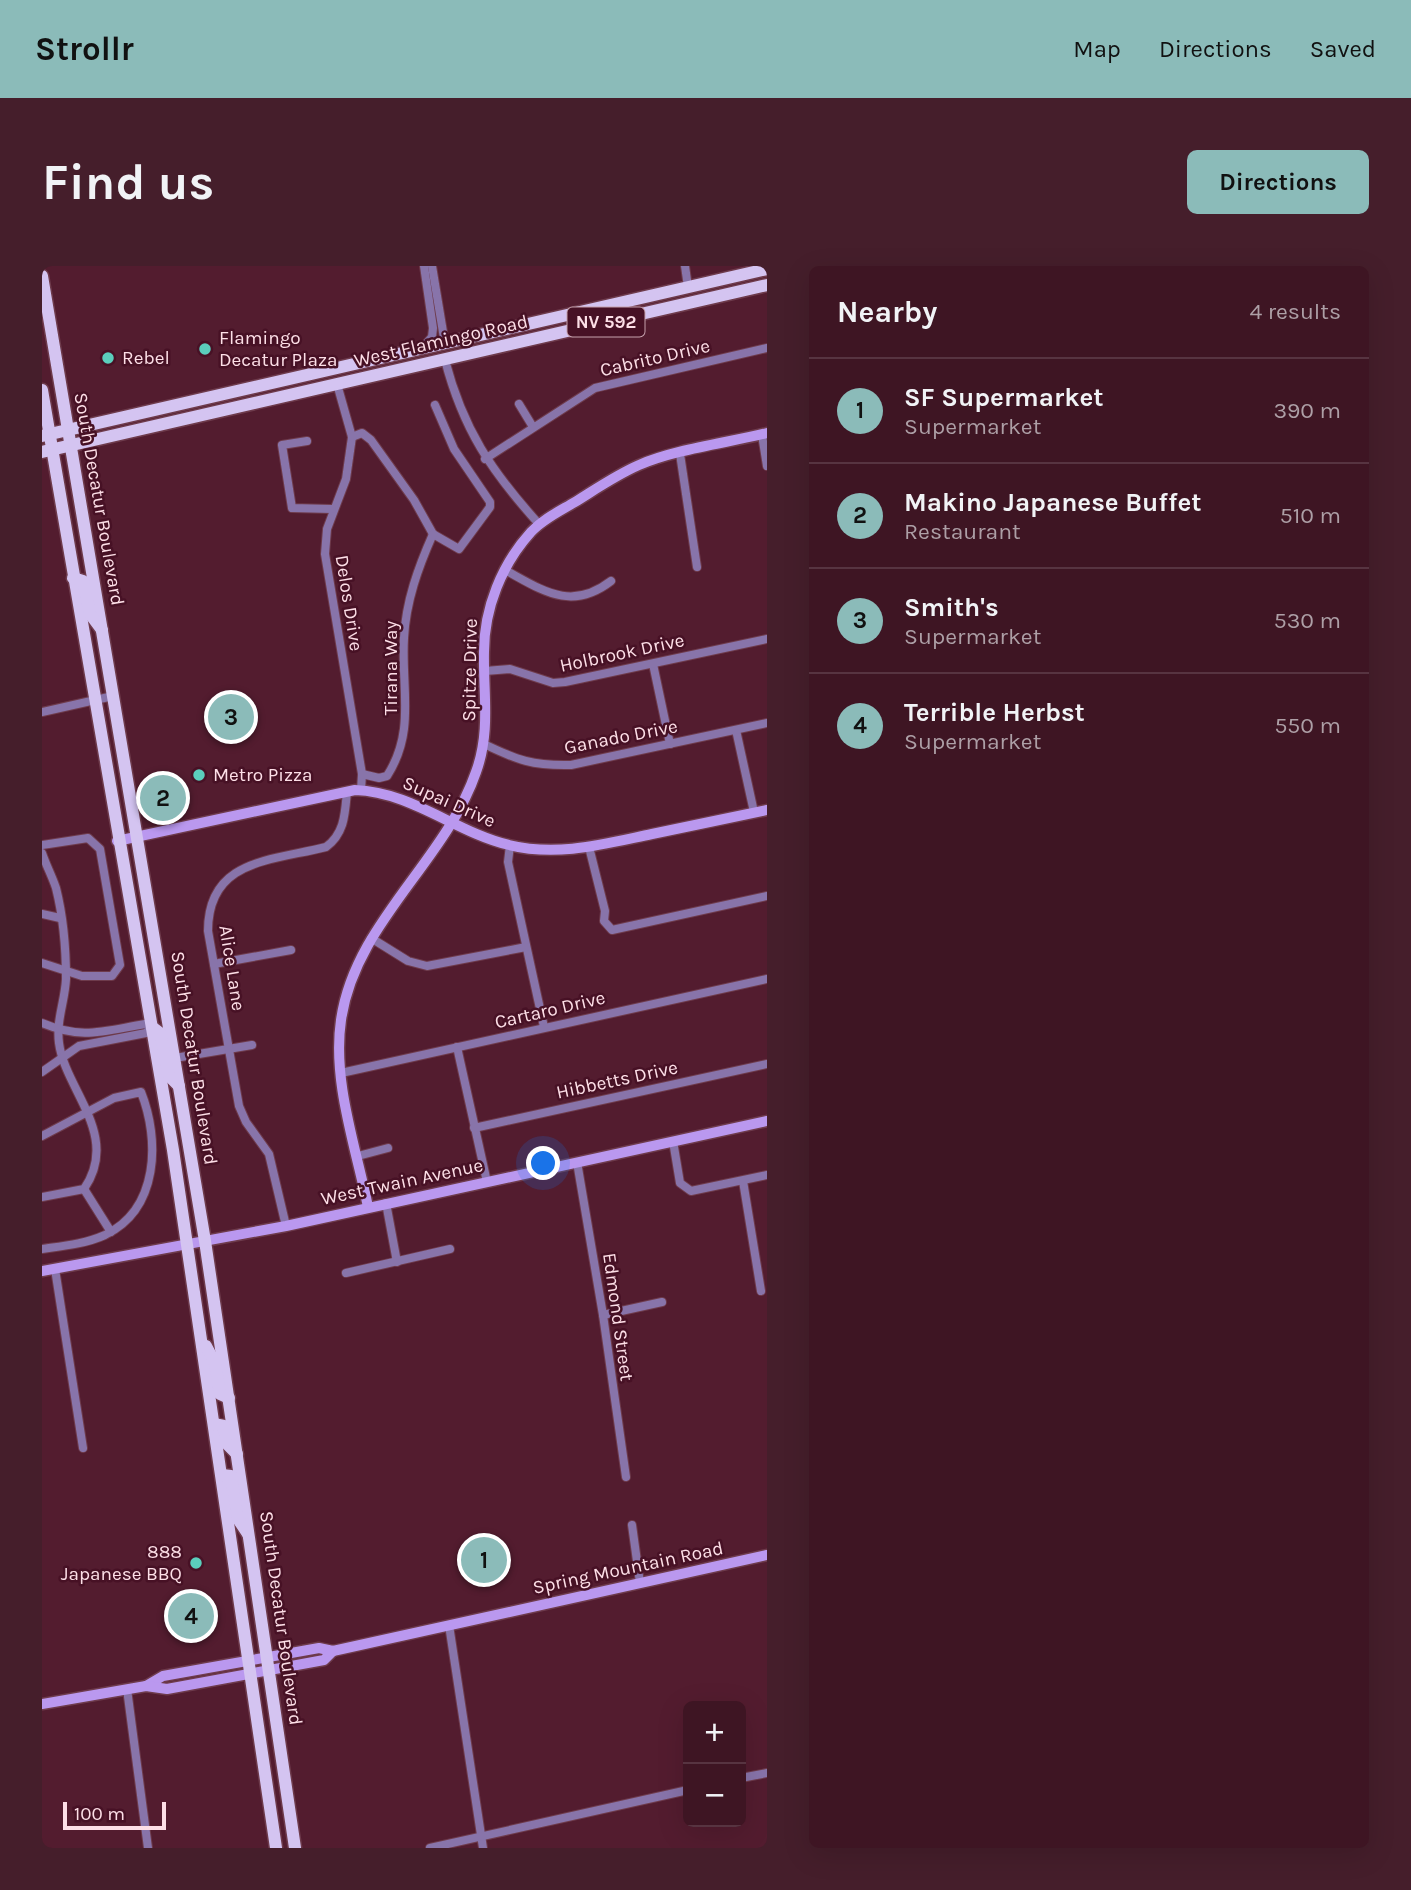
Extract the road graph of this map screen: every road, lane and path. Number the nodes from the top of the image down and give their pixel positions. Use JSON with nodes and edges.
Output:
{"nodes":[{"id":1,"x":424,"y":266,"type":"edge"},
{"id":2,"x":432,"y":266,"type":"edge"},
{"id":3,"x":685,"y":266,"type":"edge"},
{"id":4,"x":767,"y":269,"type":"edge"},
{"id":5,"x":42,"y":276,"type":"edge"},
{"id":6,"x":728,"y":278,"type":"junction"},
{"id":7,"x":767,"y":285,"type":"edge"},
{"id":8,"x":688,"y":287,"type":"junction"},
{"id":9,"x":693,"y":302,"type":"junction"},
{"id":10,"x":643,"y":314,"type":"junction"},
{"id":11,"x":504,"y":330,"type":"junction"},
{"id":12,"x":445,"y":344,"type":"junction"},
{"id":13,"x":767,"y":348,"type":"edge"},
{"id":14,"x":419,"y":349,"type":"junction"},
{"id":15,"x":445,"y":360,"type":"junction"},
{"id":16,"x":409,"y":368,"type":"junction"},
{"id":17,"x":309,"y":375,"type":"junction"},
{"id":18,"x":340,"y":384,"type":"junction"},
{"id":19,"x":251,"y":388,"type":"junction"},
{"id":20,"x":42,"y":390,"type":"edge"},
{"id":21,"x":254,"y":403,"type":"junction"},
{"id":22,"x":519,"y":404,"type":"dead end"},
{"id":23,"x":435,"y":405,"type":"dead end"},
{"id":24,"x":201,"y":416,"type":"junction"},
{"id":25,"x":533,"y":427,"type":"junction"},
{"id":26,"x":68,"y":431,"type":"junction"},
{"id":27,"x":764,"y":434,"type":"edge"},
{"id":28,"x":46,"y":435,"type":"edge"},
{"id":29,"x":352,"y":437,"type":"junction"},
{"id":30,"x":307,"y":440,"type":"dead end"},
{"id":31,"x":71,"y":447,"type":"junction"},
{"id":32,"x":47,"y":451,"type":"edge"},
{"id":33,"x":680,"y":454,"type":"junction"},
{"id":34,"x":485,"y":459,"type":"junction"},
{"id":35,"x":767,"y":466,"type":"edge"},
{"id":36,"x":332,"y":509,"type":"junction"},
{"id":37,"x":539,"y":524,"type":"junction"},
{"id":38,"x":433,"y":534,"type":"junction"},
{"id":39,"x":697,"y":567,"type":"dead end"},
{"id":40,"x":505,"y":570,"type":"junction"},
{"id":41,"x":73,"y":578,"type":"junction"},
{"id":42,"x":611,"y":581,"type":"dead end"},
{"id":43,"x":102,"y":631,"type":"junction"},
{"id":44,"x":767,"y":639,"type":"edge"},
{"id":45,"x":653,"y":664,"type":"junction"},
{"id":46,"x":485,"y":671,"type":"junction"},
{"id":47,"x":113,"y":696,"type":"junction"},
{"id":48,"x":94,"y":702,"type":"junction"},
{"id":49,"x":42,"y":712,"type":"edge"},
{"id":50,"x":767,"y":723,"type":"edge"},
{"id":51,"x":736,"y":730,"type":"junction"},
{"id":52,"x":484,"y":744,"type":"junction"},
{"id":53,"x":670,"y":744,"type":"junction"},
{"id":54,"x":364,"y":775,"type":"junction"},
{"id":55,"x":363,"y":790,"type":"junction"},
{"id":56,"x":347,"y":791,"type":"junction"},
{"id":57,"x":767,"y":810,"type":"edge"},
{"id":58,"x":754,"y":812,"type":"junction"},
{"id":59,"x":453,"y":822,"type":"junction"},
{"id":60,"x":137,"y":838,"type":"junction"},
{"id":61,"x":117,"y":841,"type":"junction"},
{"id":62,"x":42,"y":845,"type":"edge"},
{"id":63,"x":510,"y":845,"type":"junction"},
{"id":64,"x":589,"y":847,"type":"junction"},
{"id":65,"x":42,"y":853,"type":"edge"},
{"id":66,"x":767,"y":895,"type":"edge"},
{"id":67,"x":42,"y":914,"type":"edge"},
{"id":68,"x":60,"y":918,"type":"junction"},
{"id":69,"x":371,"y":938,"type":"junction"},
{"id":70,"x":526,"y":947,"type":"junction"},
{"id":71,"x":290,"y":950,"type":"dead end"},
{"id":72,"x":42,"y":963,"type":"edge"},
{"id":73,"x":214,"y":964,"type":"junction"},
{"id":74,"x":66,"y":971,"type":"junction"},
{"id":75,"x":767,"y":979,"type":"edge"},
{"id":76,"x":42,"y":1023,"type":"edge"},
{"id":77,"x":151,"y":1027,"type":"junction"},
{"id":78,"x":544,"y":1027,"type":"junction"},
{"id":79,"x":58,"y":1031,"type":"junction"},
{"id":80,"x":252,"y":1045,"type":"dead end"},
{"id":81,"x":457,"y":1047,"type":"junction"},
{"id":82,"x":229,"y":1049,"type":"junction"},
{"id":83,"x":62,"y":1058,"type":"junction"},
{"id":84,"x":175,"y":1058,"type":"junction"},
{"id":85,"x":767,"y":1064,"type":"edge"},
{"id":86,"x":42,"y":1072,"type":"edge"},
{"id":87,"x":341,"y":1073,"type":"junction"},
{"id":88,"x":179,"y":1086,"type":"junction"},
{"id":89,"x":90,"y":1112,"type":"junction"},
{"id":90,"x":767,"y":1121,"type":"edge"},
{"id":91,"x":474,"y":1128,"type":"junction"},
{"id":92,"x":42,"y":1136,"type":"edge"},
{"id":93,"x":673,"y":1141,"type":"junction"},
{"id":94,"x":388,"y":1149,"type":"dead end"},
{"id":95,"x":358,"y":1156,"type":"junction"},
{"id":96,"x":577,"y":1162,"type":"junction"},
{"id":97,"x":767,"y":1175,"type":"edge"},
{"id":98,"x":743,"y":1181,"type":"junction"},
{"id":99,"x":487,"y":1182,"type":"junction"},
{"id":100,"x":84,"y":1189,"type":"junction"},
{"id":101,"x":42,"y":1197,"type":"edge"},
{"id":102,"x":386,"y":1203,"type":"junction"},
{"id":103,"x":368,"y":1207,"type":"junction"},
{"id":104,"x":286,"y":1226,"type":"junction"},
{"id":105,"x":111,"y":1232,"type":"junction"},
{"id":106,"x":205,"y":1241,"type":"junction"},
{"id":107,"x":187,"y":1244,"type":"junction"},
{"id":108,"x":450,"y":1249,"type":"dead end"},
{"id":109,"x":42,"y":1250,"type":"edge"},
{"id":110,"x":397,"y":1262,"type":"junction"},
{"id":111,"x":55,"y":1269,"type":"junction"},
{"id":112,"x":42,"y":1271,"type":"edge"},
{"id":113,"x":346,"y":1273,"type":"dead end"},
{"id":114,"x":761,"y":1291,"type":"dead end"},
{"id":115,"x":662,"y":1302,"type":"dead end"},
{"id":116,"x":603,"y":1315,"type":"junction"},
{"id":117,"x":201,"y":1337,"type":"junction"},
{"id":118,"x":229,"y":1398,"type":"junction"},
{"id":119,"x":214,"y":1424,"type":"junction"},
{"id":120,"x":83,"y":1448,"type":"dead end"},
{"id":121,"x":237,"y":1455,"type":"junction"},
{"id":122,"x":222,"y":1475,"type":"junction"},
{"id":123,"x":626,"y":1478,"type":"dead end"},
{"id":124,"x":632,"y":1525,"type":"dead end"},
{"id":125,"x":250,"y":1537,"type":"junction"},
{"id":126,"x":767,"y":1555,"type":"edge"},
{"id":127,"x":640,"y":1583,"type":"junction"},
{"id":128,"x":449,"y":1625,"type":"junction"},
{"id":129,"x":269,"y":1665,"type":"junction"},
{"id":130,"x":250,"y":1668,"type":"junction"},
{"id":131,"x":127,"y":1689,"type":"junction"},
{"id":132,"x":42,"y":1703,"type":"edge"},
{"id":133,"x":767,"y":1773,"type":"edge"},
{"id":134,"x":746,"y":1778,"type":"edge"},
{"id":135,"x":683,"y":1791,"type":"edge"},
{"id":136,"x":481,"y":1837,"type":"junction"},
{"id":137,"x":148,"y":1848,"type":"edge"},
{"id":138,"x":276,"y":1848,"type":"edge"},
{"id":139,"x":295,"y":1848,"type":"edge"},
{"id":140,"x":430,"y":1848,"type":"edge"},
{"id":141,"x":483,"y":1848,"type":"edge"}],
"edges":[{"from":1,"to":14,"type":"street"},
{"from":2,"to":12,"type":"street"},
{"from":3,"to":8,"type":"street"},
{"from":4,"to":6,"type":"main road","name":"West Flamingo Road","number":"NV 592"},
{"from":5,"to":26,"type":"main road","name":"South Decatur Boulevard"},
{"from":6,"to":8,"type":"main road","name":"West Flamingo Road","number":"NV 592"},
{"from":6,"to":9,"type":"main road"},
{"from":7,"to":9,"type":"main road","name":"West Flamingo Road","number":"NV 592"},
{"from":8,"to":10,"type":"main road"},
{"from":8,"to":11,"type":"main road","name":"West Flamingo Road","number":"NV 592"},
{"from":9,"to":10,"type":"main road","name":"West Flamingo Road","number":"NV 592"},
{"from":10,"to":15,"type":"main road","name":"West Flamingo Road","number":"NV 592"},
{"from":11,"to":12,"type":"main road","name":"West Flamingo Road","number":"NV 592"},
{"from":11,"to":15,"type":"main road"},
{"from":12,"to":14,"type":"main road","name":"West Flamingo Road","number":"NV 592"},
{"from":12,"to":16,"type":"main road"},
{"from":13,"to":25,"type":"street","name":"Cabrito Drive"},
{"from":14,"to":17,"type":"main road","name":"West Flamingo Road","number":"NV 592"},
{"from":15,"to":16,"type":"main road","name":"West Flamingo Road","number":"NV 592"},
{"from":15,"to":34,"type":"street"},
{"from":16,"to":18,"type":"main road","name":"West Flamingo Road","number":"NV 592"},
{"from":17,"to":19,"type":"main road","name":"West Flamingo Road","number":"NV 592"},
{"from":17,"to":21,"type":"main road"},
{"from":18,"to":21,"type":"main road","name":"West Flamingo Road","number":"NV 592"},
{"from":18,"to":29,"type":"street","name":"Delos Drive"},
{"from":19,"to":24,"type":"main road"},
{"from":19,"to":26,"type":"main road","name":"West Flamingo Road","number":"NV 592"},
{"from":20,"to":28,"type":"main road","name":"South Decatur Boulevard"},
{"from":21,"to":24,"type":"main road","name":"West Flamingo Road","number":"NV 592"},
{"from":22,"to":25,"type":"street"},
{"from":23,"to":38,"type":"street"},
{"from":24,"to":31,"type":"main road","name":"West Flamingo Road","number":"NV 592"},
{"from":25,"to":34,"type":"street","name":"Cabrito Drive"},
{"from":26,"to":28,"type":"main road","name":"West Flamingo Road","number":"NV 592"},
{"from":26,"to":31,"type":"main road","name":"South Decatur Boulevard"},
{"from":27,"to":33,"type":"street","name":"Spitze Drive"},
{"from":27,"to":35,"type":"street"},
{"from":28,"to":32,"type":"main road","name":"South Decatur Boulevard"},
{"from":29,"to":36,"type":"street","name":"Delos Drive"},
{"from":29,"to":38,"type":"street"},
{"from":30,"to":36,"type":"street"},
{"from":31,"to":32,"type":"main road","name":"West Flamingo Road","number":"NV 592"},
{"from":31,"to":43,"type":"main road","name":"South Decatur Boulevard"},
{"from":32,"to":41,"type":"main road","name":"South Decatur Boulevard"},
{"from":33,"to":37,"type":"street","name":"Spitze Drive"},
{"from":33,"to":39,"type":"street"},
{"from":34,"to":37,"type":"street"},
{"from":36,"to":54,"type":"street","name":"Delos Drive"},
{"from":37,"to":40,"type":"street","name":"Spitze Drive"},
{"from":38,"to":54,"type":"street","name":"Tirana Way"},
{"from":40,"to":42,"type":"street"},
{"from":40,"to":46,"type":"street","name":"Spitze Drive"},
{"from":41,"to":43,"type":"main road"},
{"from":41,"to":48,"type":"main road","name":"South Decatur Boulevard"},
{"from":43,"to":47,"type":"main road","name":"South Decatur Boulevard"},
{"from":44,"to":45,"type":"street","name":"Holbrook Drive"},
{"from":45,"to":46,"type":"street","name":"Holbrook Drive"},
{"from":45,"to":53,"type":"street"},
{"from":46,"to":52,"type":"street","name":"Spitze Drive"},
{"from":47,"to":48,"type":"street"},
{"from":47,"to":60,"type":"main road","name":"South Decatur Boulevard"},
{"from":48,"to":49,"type":"street"},
{"from":48,"to":61,"type":"main road","name":"South Decatur Boulevard"},
{"from":50,"to":51,"type":"street","name":"Ganado Drive"},
{"from":51,"to":53,"type":"street","name":"Ganado Drive"},
{"from":51,"to":58,"type":"street"},
{"from":52,"to":53,"type":"street","name":"Ganado Drive"},
{"from":52,"to":59,"type":"street","name":"Spitze Drive"},
{"from":54,"to":55,"type":"street","name":"Delos Drive"},
{"from":55,"to":56,"type":"street","name":"Supai Drive"},
{"from":55,"to":59,"type":"street","name":"Supai Drive"},
{"from":56,"to":60,"type":"street","name":"Supai Drive"},
{"from":56,"to":73,"type":"street","name":"Alice Lane"},
{"from":57,"to":58,"type":"street","name":"Supai Drive"},
{"from":58,"to":64,"type":"street","name":"Supai Drive"},
{"from":59,"to":63,"type":"street","name":"Supai Drive"},
{"from":59,"to":69,"type":"street","name":"Spitze Drive"},
{"from":60,"to":61,"type":"street","name":"Supai Drive"},
{"from":60,"to":84,"type":"main road","name":"South Decatur Boulevard"},
{"from":61,"to":77,"type":"main road","name":"South Decatur Boulevard"},
{"from":62,"to":74,"type":"street"},
{"from":63,"to":64,"type":"street","name":"Supai Drive"},
{"from":63,"to":70,"type":"street"},
{"from":64,"to":66,"type":"street"},
{"from":65,"to":68,"type":"street"},
{"from":67,"to":68,"type":"street"},
{"from":68,"to":74,"type":"street"},
{"from":69,"to":70,"type":"street"},
{"from":69,"to":87,"type":"street","name":"Spitze Drive"},
{"from":70,"to":78,"type":"street"},
{"from":71,"to":73,"type":"street"},
{"from":72,"to":74,"type":"street"},
{"from":73,"to":82,"type":"street","name":"Alice Lane"},
{"from":74,"to":79,"type":"street"},
{"from":75,"to":78,"type":"street","name":"Cartaro Drive"},
{"from":76,"to":79,"type":"street"},
{"from":77,"to":79,"type":"street"},
{"from":77,"to":83,"type":"street"},
{"from":77,"to":88,"type":"main road"},
{"from":77,"to":107,"type":"main road","name":"South Decatur Boulevard"},
{"from":78,"to":81,"type":"street","name":"Cartaro Drive"},
{"from":79,"to":83,"type":"street"},
{"from":80,"to":82,"type":"street"},
{"from":81,"to":87,"type":"street","name":"Cartaro Drive"},
{"from":81,"to":91,"type":"street"},
{"from":82,"to":84,"type":"street"},
{"from":82,"to":104,"type":"street","name":"Alice Lane"},
{"from":83,"to":86,"type":"street"},
{"from":83,"to":89,"type":"street"},
{"from":84,"to":88,"type":"main road","name":"South Decatur Boulevard"},
{"from":85,"to":91,"type":"street","name":"Hibbetts Drive"},
{"from":87,"to":95,"type":"street","name":"Spitze Drive"},
{"from":88,"to":106,"type":"main road","name":"South Decatur Boulevard"},
{"from":89,"to":92,"type":"street"},
{"from":89,"to":100,"type":"street"},
{"from":89,"to":105,"type":"street"},
{"from":90,"to":93,"type":"street","name":"West Twain Avenue"},
{"from":91,"to":99,"type":"street"},
{"from":93,"to":96,"type":"street","name":"West Twain Avenue"},
{"from":93,"to":98,"type":"street"},
{"from":94,"to":95,"type":"street"},
{"from":95,"to":103,"type":"street","name":"Spitze Drive"},
{"from":96,"to":99,"type":"street","name":"West Twain Avenue"},
{"from":96,"to":116,"type":"street","name":"Edmond Street"},
{"from":97,"to":98,"type":"street"},
{"from":98,"to":114,"type":"street"},
{"from":99,"to":102,"type":"street","name":"West Twain Avenue"},
{"from":100,"to":101,"type":"street"},
{"from":100,"to":105,"type":"street"},
{"from":102,"to":103,"type":"street","name":"West Twain Avenue"},
{"from":102,"to":110,"type":"street"},
{"from":103,"to":104,"type":"street","name":"West Twain Avenue"},
{"from":104,"to":106,"type":"street","name":"West Twain Avenue"},
{"from":105,"to":109,"type":"street"},
{"from":106,"to":107,"type":"street","name":"West Twain Avenue"},
{"from":106,"to":118,"type":"main road","name":"South Decatur Boulevard"},
{"from":107,"to":111,"type":"street","name":"West Twain Avenue"},
{"from":107,"to":117,"type":"main road","name":"South Decatur Boulevard"},
{"from":108,"to":110,"type":"street"},
{"from":110,"to":113,"type":"street"},
{"from":111,"to":112,"type":"street","name":"West Twain Avenue"},
{"from":111,"to":120,"type":"street"},
{"from":115,"to":116,"type":"street"},
{"from":116,"to":123,"type":"street","name":"Edmond Street"},
{"from":117,"to":118,"type":"main road"},
{"from":117,"to":119,"type":"main road","name":"South Decatur Boulevard"},
{"from":118,"to":121,"type":"main road","name":"South Decatur Boulevard"},
{"from":119,"to":121,"type":"main road"},
{"from":119,"to":122,"type":"main road","name":"South Decatur Boulevard"},
{"from":121,"to":125,"type":"main road","name":"South Decatur Boulevard"},
{"from":122,"to":125,"type":"main road"},
{"from":122,"to":130,"type":"main road","name":"South Decatur Boulevard"},
{"from":124,"to":127,"type":"street"},
{"from":125,"to":129,"type":"main road","name":"South Decatur Boulevard"},
{"from":126,"to":127,"type":"street","name":"Spring Mountain Road"},
{"from":127,"to":128,"type":"street","name":"Spring Mountain Road"},
{"from":128,"to":129,"type":"street","name":"Spring Mountain Road"},
{"from":128,"to":136,"type":"street"},
{"from":129,"to":130,"type":"street","name":"Spring Mountain Road"},
{"from":129,"to":139,"type":"main road","name":"South Decatur Boulevard"},
{"from":130,"to":131,"type":"street","name":"Spring Mountain Road"},
{"from":130,"to":138,"type":"main road","name":"South Decatur Boulevard"},
{"from":131,"to":132,"type":"street","name":"Spring Mountain Road"},
{"from":131,"to":137,"type":"street"},
{"from":133,"to":134,"type":"street"},
{"from":135,"to":136,"type":"street"},
{"from":136,"to":140,"type":"street"},
{"from":136,"to":141,"type":"street"}]}
